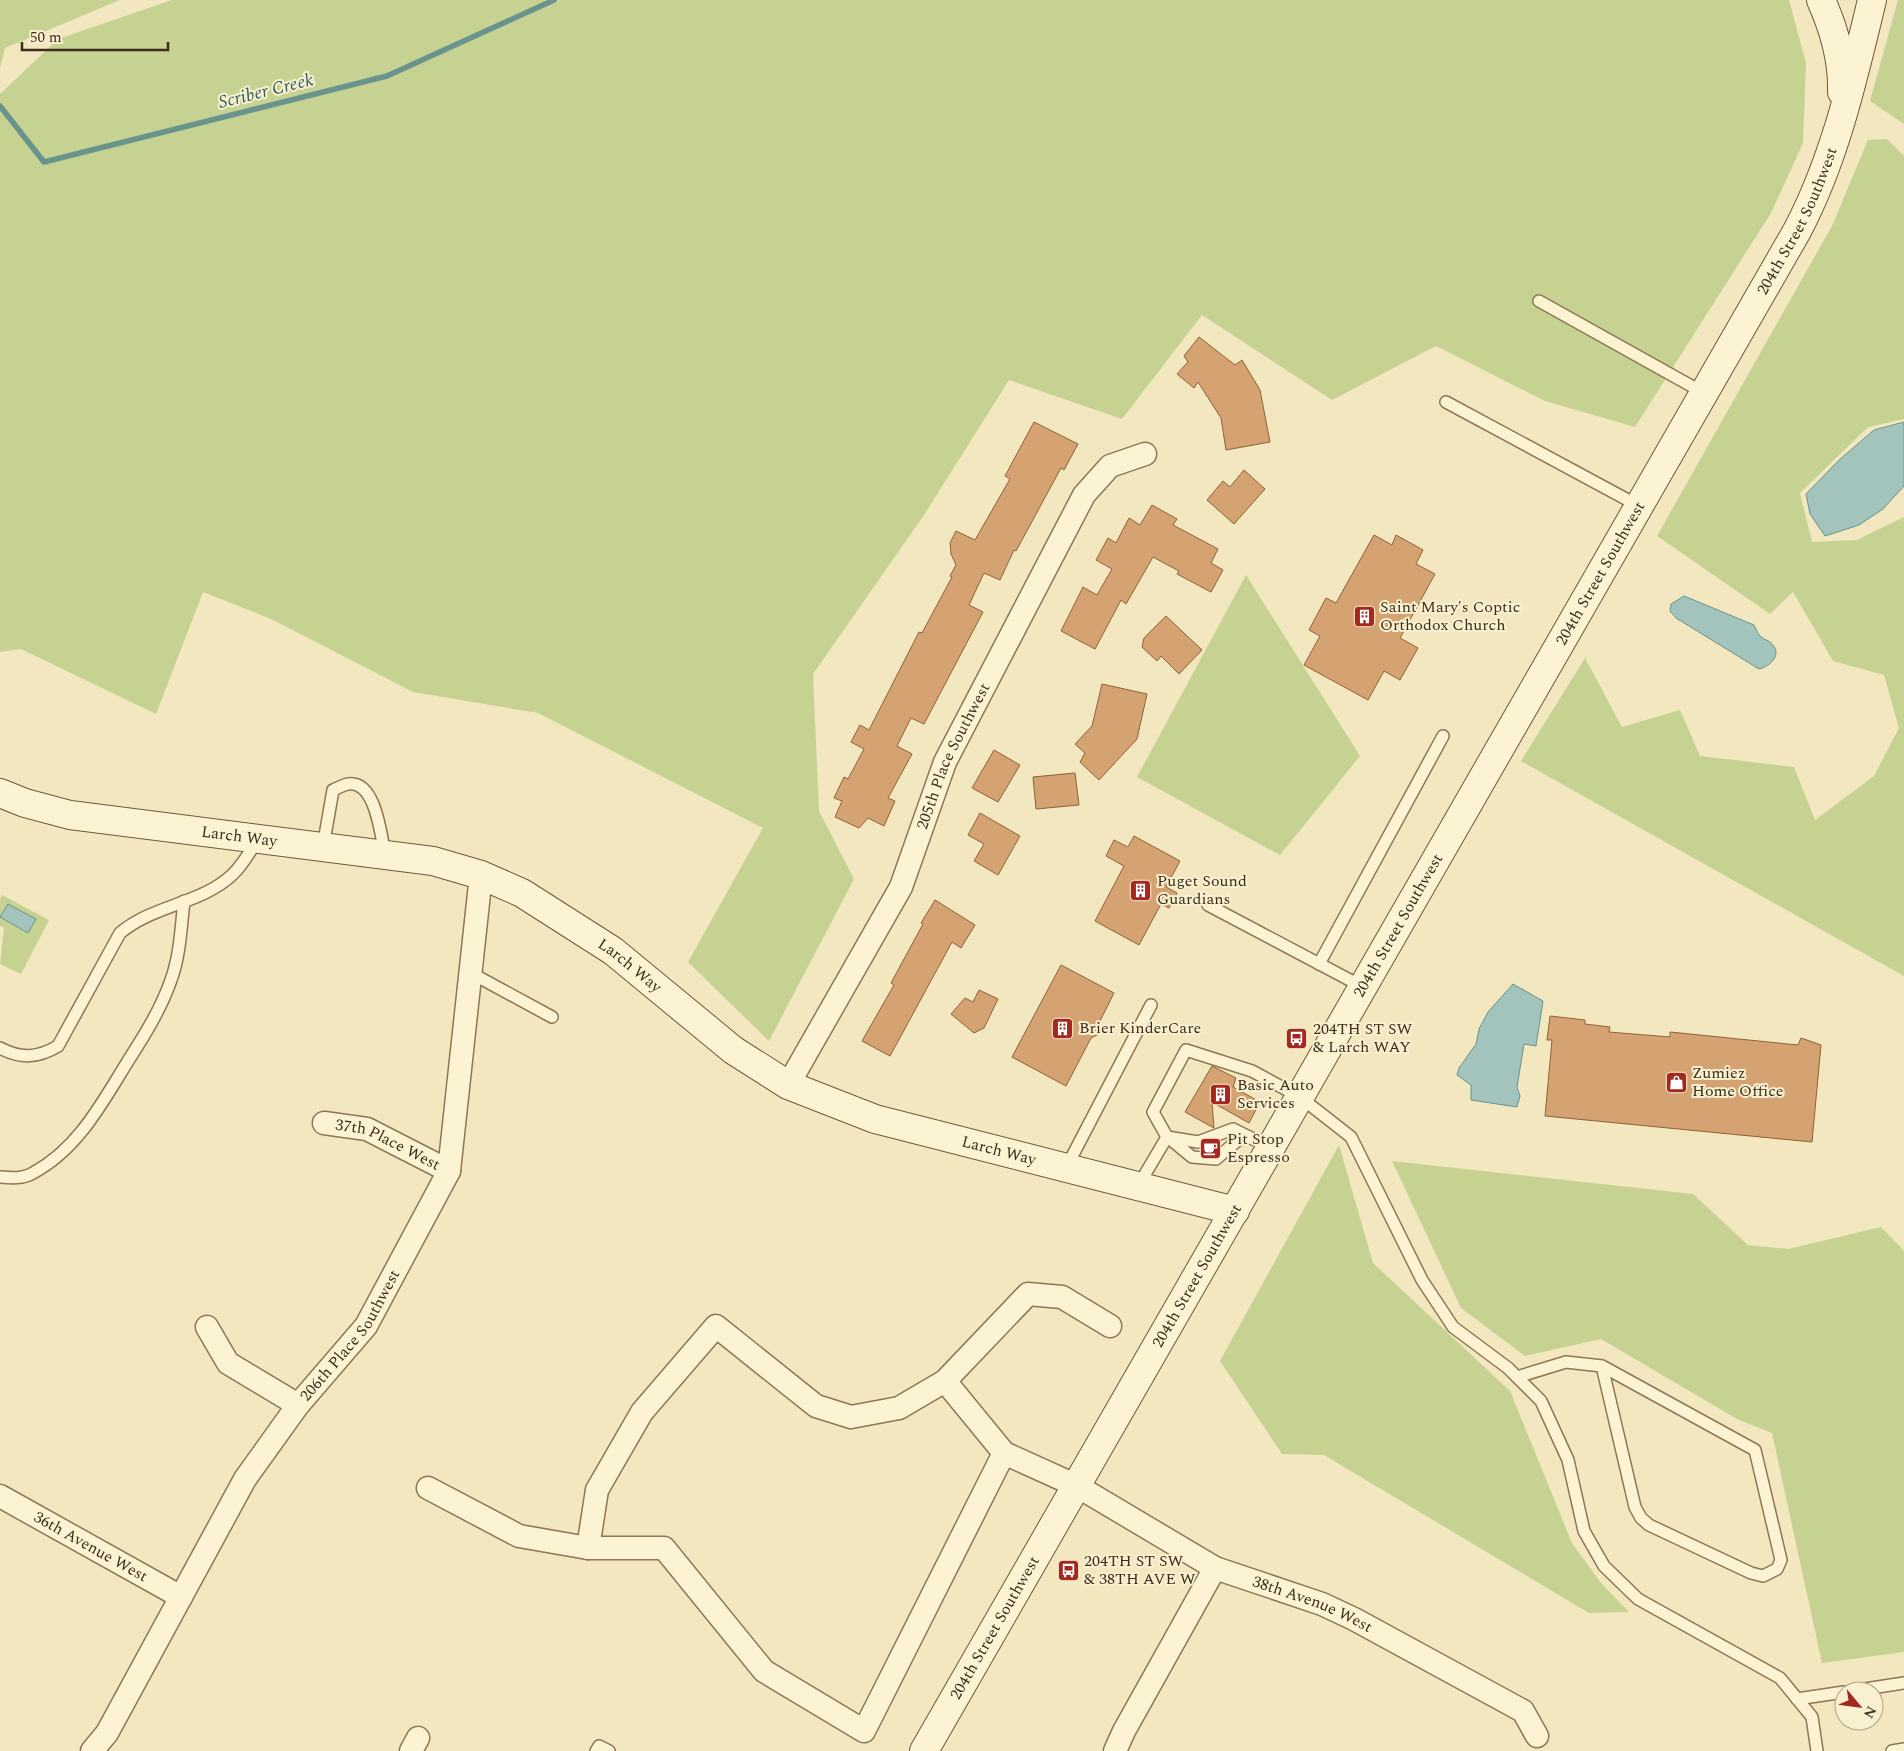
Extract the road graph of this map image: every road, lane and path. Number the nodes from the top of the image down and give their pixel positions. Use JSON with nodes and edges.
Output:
{"nodes":[{"id":1,"x":1821,"y":0,"type":"edge"},
{"id":2,"x":1872,"y":0,"type":"edge"},
{"id":3,"x":1841,"y":118,"type":"junction"},
{"id":4,"x":1539,"y":300,"type":"dead end"},
{"id":5,"x":1704,"y":393,"type":"junction"},
{"id":6,"x":1446,"y":402,"type":"dead end"},
{"id":7,"x":1145,"y":454,"type":"dead end"},
{"id":8,"x":1639,"y":506,"type":"junction"},
{"id":9,"x":1443,"y":736,"type":"dead end"},
{"id":10,"x":7,"y":799,"type":"edge"},
{"id":11,"x":258,"y":839,"type":"junction"},
{"id":12,"x":322,"y":847,"type":"junction"},
{"id":13,"x":384,"y":855,"type":"junction"},
{"id":14,"x":481,"y":875,"type":"junction"},
{"id":15,"x":184,"y":901,"type":"junction"},
{"id":16,"x":1208,"y":905,"type":"dead end"},
{"id":17,"x":1319,"y":964,"type":"junction"},
{"id":18,"x":471,"y":973,"type":"junction"},
{"id":19,"x":1363,"y":987,"type":"junction"},
{"id":20,"x":1151,"y":1005,"type":"dead end"},
{"id":21,"x":552,"y":1017,"type":"dead end"},
{"id":22,"x":0,"y":1048,"type":"edge"},
{"id":23,"x":788,"y":1085,"type":"junction"},
{"id":24,"x":1300,"y":1097,"type":"junction"},
{"id":25,"x":324,"y":1123,"type":"dead end"},
{"id":26,"x":1244,"y":1135,"type":"junction"},
{"id":27,"x":1167,"y":1136,"type":"junction"},
{"id":28,"x":1271,"y":1148,"type":"junction"},
{"id":29,"x":1066,"y":1168,"type":"junction"},
{"id":30,"x":449,"y":1171,"type":"junction"},
{"id":31,"x":0,"y":1177,"type":"edge"},
{"id":32,"x":1138,"y":1187,"type":"junction"},
{"id":33,"x":1235,"y":1211,"type":"junction"},
{"id":34,"x":1110,"y":1326,"type":"dead end"},
{"id":35,"x":207,"y":1327,"type":"dead end"},
{"id":36,"x":1602,"y":1366,"type":"junction"},
{"id":37,"x":1517,"y":1377,"type":"junction"},
{"id":38,"x":945,"y":1381,"type":"junction"},
{"id":39,"x":298,"y":1406,"type":"junction"},
{"id":40,"x":1004,"y":1453,"type":"junction"},
{"id":41,"x":1077,"y":1486,"type":"junction"},
{"id":42,"x":428,"y":1488,"type":"dead end"},
{"id":43,"x":0,"y":1496,"type":"edge"},
{"id":44,"x":588,"y":1548,"type":"junction"},
{"id":45,"x":1215,"y":1568,"type":"junction"},
{"id":46,"x":181,"y":1597,"type":"junction"},
{"id":47,"x":1904,"y":1683,"type":"edge"},
{"id":48,"x":1884,"y":1686,"type":"edge"},
{"id":49,"x":1834,"y":1693,"type":"edge"},
{"id":50,"x":1797,"y":1699,"type":"junction"},
{"id":51,"x":1537,"y":1736,"type":"dead end"},
{"id":52,"x":1904,"y":1749,"type":"edge"},
{"id":53,"x":92,"y":1751,"type":"edge"},
{"id":54,"x":596,"y":1751,"type":"edge"},
{"id":55,"x":609,"y":1751,"type":"edge"},
{"id":56,"x":924,"y":1751,"type":"edge"},
{"id":57,"x":1115,"y":1751,"type":"edge"},
{"id":58,"x":1817,"y":1751,"type":"edge"},
{"id":59,"x":1892,"y":1751,"type":"edge"}],
"edges":[{"from":1,"to":3,"type":"street","name":"204th Street Southwest"},
{"from":2,"to":3,"type":"street","name":"204th Street Southwest"},
{"from":3,"to":5,"type":"street","name":"204th Street Southwest"},
{"from":4,"to":5,"type":"lane"},
{"from":5,"to":8,"type":"street","name":"204th Street Southwest"},
{"from":6,"to":8,"type":"lane"},
{"from":7,"to":23,"type":"street","name":"205th Place Southwest"},
{"from":8,"to":19,"type":"street","name":"204th Street Southwest"},
{"from":9,"to":17,"type":"lane"},
{"from":10,"to":11,"type":"street","name":"Larch Way"},
{"from":11,"to":12,"type":"street","name":"Larch Way"},
{"from":11,"to":15,"type":"lane"},
{"from":12,"to":13,"type":"street","name":"Larch Way"},
{"from":12,"to":13,"type":"lane"},
{"from":13,"to":14,"type":"street","name":"Larch Way"},
{"from":14,"to":18,"type":"street","name":"206th Place Southwest"},
{"from":14,"to":23,"type":"street","name":"Larch Way"},
{"from":15,"to":22,"type":"lane"},
{"from":15,"to":31,"type":"lane"},
{"from":16,"to":17,"type":"lane"},
{"from":17,"to":19,"type":"lane"},
{"from":18,"to":21,"type":"lane"},
{"from":18,"to":30,"type":"street","name":"206th Place Southwest"},
{"from":19,"to":24,"type":"street","name":"204th Street Southwest"},
{"from":20,"to":29,"type":"lane"},
{"from":23,"to":29,"type":"street","name":"Larch Way"},
{"from":24,"to":27,"type":"lane"},
{"from":24,"to":28,"type":"street","name":"204th Street Southwest"},
{"from":24,"to":37,"type":"lane"},
{"from":25,"to":30,"type":"street","name":"37th Place West"},
{"from":26,"to":27,"type":"lane"},
{"from":26,"to":27,"type":"lane"},
{"from":26,"to":28,"type":"lane"},
{"from":27,"to":32,"type":"lane"},
{"from":28,"to":33,"type":"street","name":"204th Street Southwest"},
{"from":29,"to":32,"type":"street","name":"Larch Way"},
{"from":30,"to":39,"type":"street","name":"206th Place Southwest"},
{"from":32,"to":33,"type":"street","name":"Larch Way"},
{"from":33,"to":41,"type":"street","name":"204th Street Southwest"},
{"from":34,"to":38,"type":"street"},
{"from":35,"to":39,"type":"street"},
{"from":36,"to":36,"type":"lane"},
{"from":36,"to":37,"type":"lane"},
{"from":37,"to":50,"type":"lane"},
{"from":38,"to":40,"type":"street"},
{"from":38,"to":44,"type":"street"},
{"from":39,"to":46,"type":"street","name":"206th Place Southwest"},
{"from":40,"to":41,"type":"street","name":"38th Avenue West"},
{"from":40,"to":44,"type":"street"},
{"from":41,"to":45,"type":"street","name":"38th Avenue West"},
{"from":41,"to":56,"type":"street","name":"204th Street Southwest"},
{"from":42,"to":44,"type":"street"},
{"from":43,"to":46,"type":"street","name":"36th Avenue West"},
{"from":45,"to":51,"type":"street","name":"38th Avenue West"},
{"from":45,"to":57,"type":"street"},
{"from":46,"to":53,"type":"street","name":"206th Place Southwest"},
{"from":47,"to":48,"type":"lane"},
{"from":49,"to":50,"type":"lane"},
{"from":50,"to":58,"type":"lane"},
{"from":52,"to":59,"type":"lane"},
{"from":54,"to":55,"type":"lane"}]}
